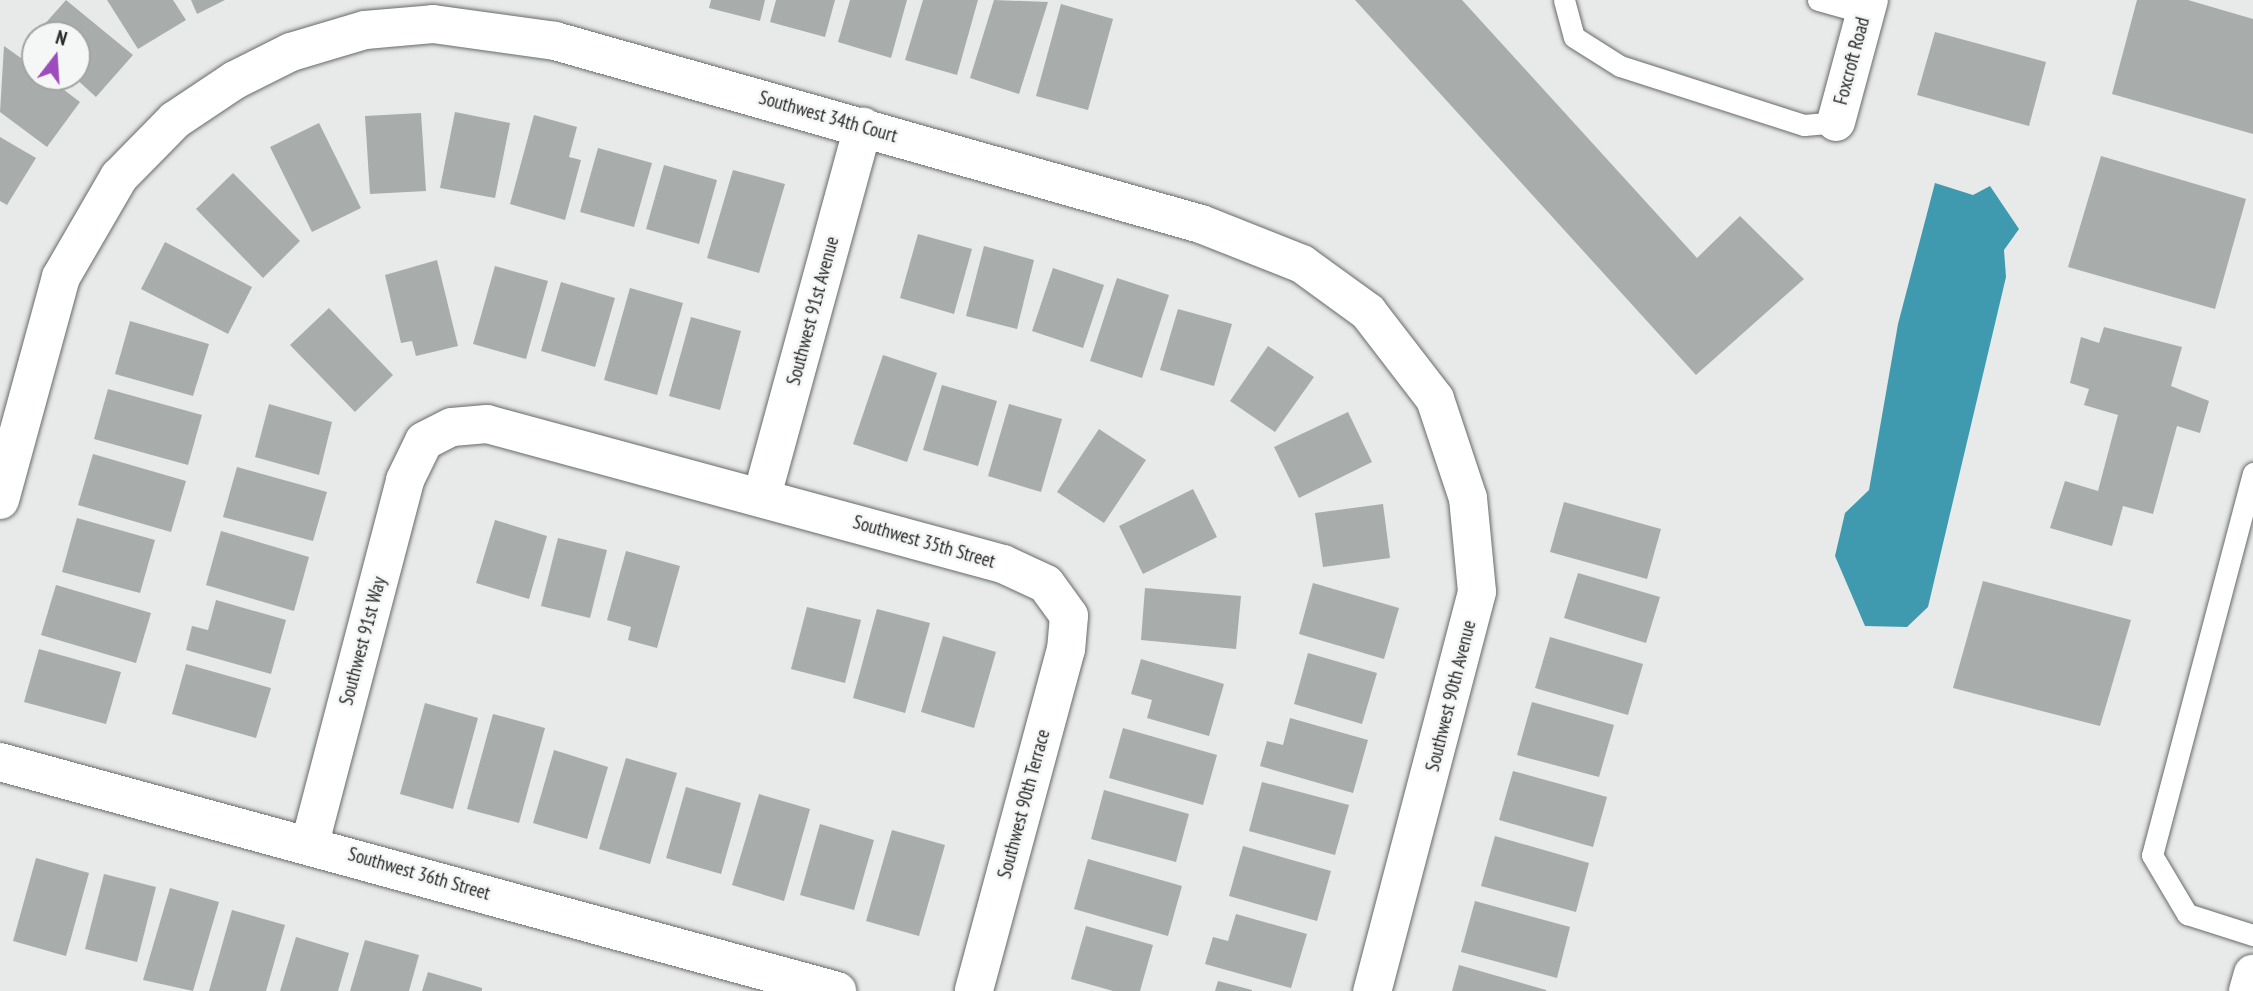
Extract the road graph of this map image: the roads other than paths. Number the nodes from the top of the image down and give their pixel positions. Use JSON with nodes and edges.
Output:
{"nodes":[{"id":1,"x":1564,"y":0,"type":"edge"},
{"id":2,"x":1818,"y":0,"type":"edge"},
{"id":3,"x":1867,"y":7,"type":"edge"},
{"id":4,"x":1836,"y":122,"type":"joint"},
{"id":5,"x":863,"y":127,"type":"junction"},
{"id":6,"x":1435,"y":400,"type":"joint"},
{"id":7,"x":424,"y":441,"type":"joint"},
{"id":8,"x":2253,"y":473,"type":"edge"},
{"id":9,"x":762,"y":496,"type":"junction"},
{"id":10,"x":0,"y":500,"type":"edge"},
{"id":11,"x":1069,"y":617,"type":"joint"},
{"id":12,"x":0,"y":762,"type":"edge"},
{"id":13,"x":310,"y":843,"type":"junction"},
{"id":14,"x":2253,"y":935,"type":"edge"},
{"id":15,"x":2253,"y":974,"type":"edge"},
{"id":16,"x":837,"y":991,"type":"edge"},
{"id":17,"x":974,"y":991,"type":"edge"},
{"id":18,"x":1372,"y":991,"type":"edge"},
{"id":19,"x":2248,"y":991,"type":"edge"}],
"edges":[{"from":1,"to":4,"type":"lane"},
{"from":2,"to":3,"type":"lane"},
{"from":3,"to":4,"type":"street","name":"Foxcroft Road"},
{"from":5,"to":6,"type":"street","name":"Southwest 34th Court"},
{"from":5,"to":9,"type":"street","name":"Southwest 91st Avenue"},
{"from":5,"to":10,"type":"street","name":"Southwest 34th Court"},
{"from":6,"to":18,"type":"street","name":"Southwest 90th Avenue"},
{"from":7,"to":9,"type":"street","name":"Southwest 35th Street"},
{"from":7,"to":13,"type":"street","name":"Southwest 91st Way"},
{"from":8,"to":14,"type":"lane"},
{"from":9,"to":11,"type":"street","name":"Southwest 35th Street"},
{"from":11,"to":17,"type":"street","name":"Southwest 90th Terrace"},
{"from":12,"to":13,"type":"street","name":"Southwest 36th Street"},
{"from":13,"to":16,"type":"street","name":"Southwest 36th Street"},
{"from":15,"to":19,"type":"street"}]}
